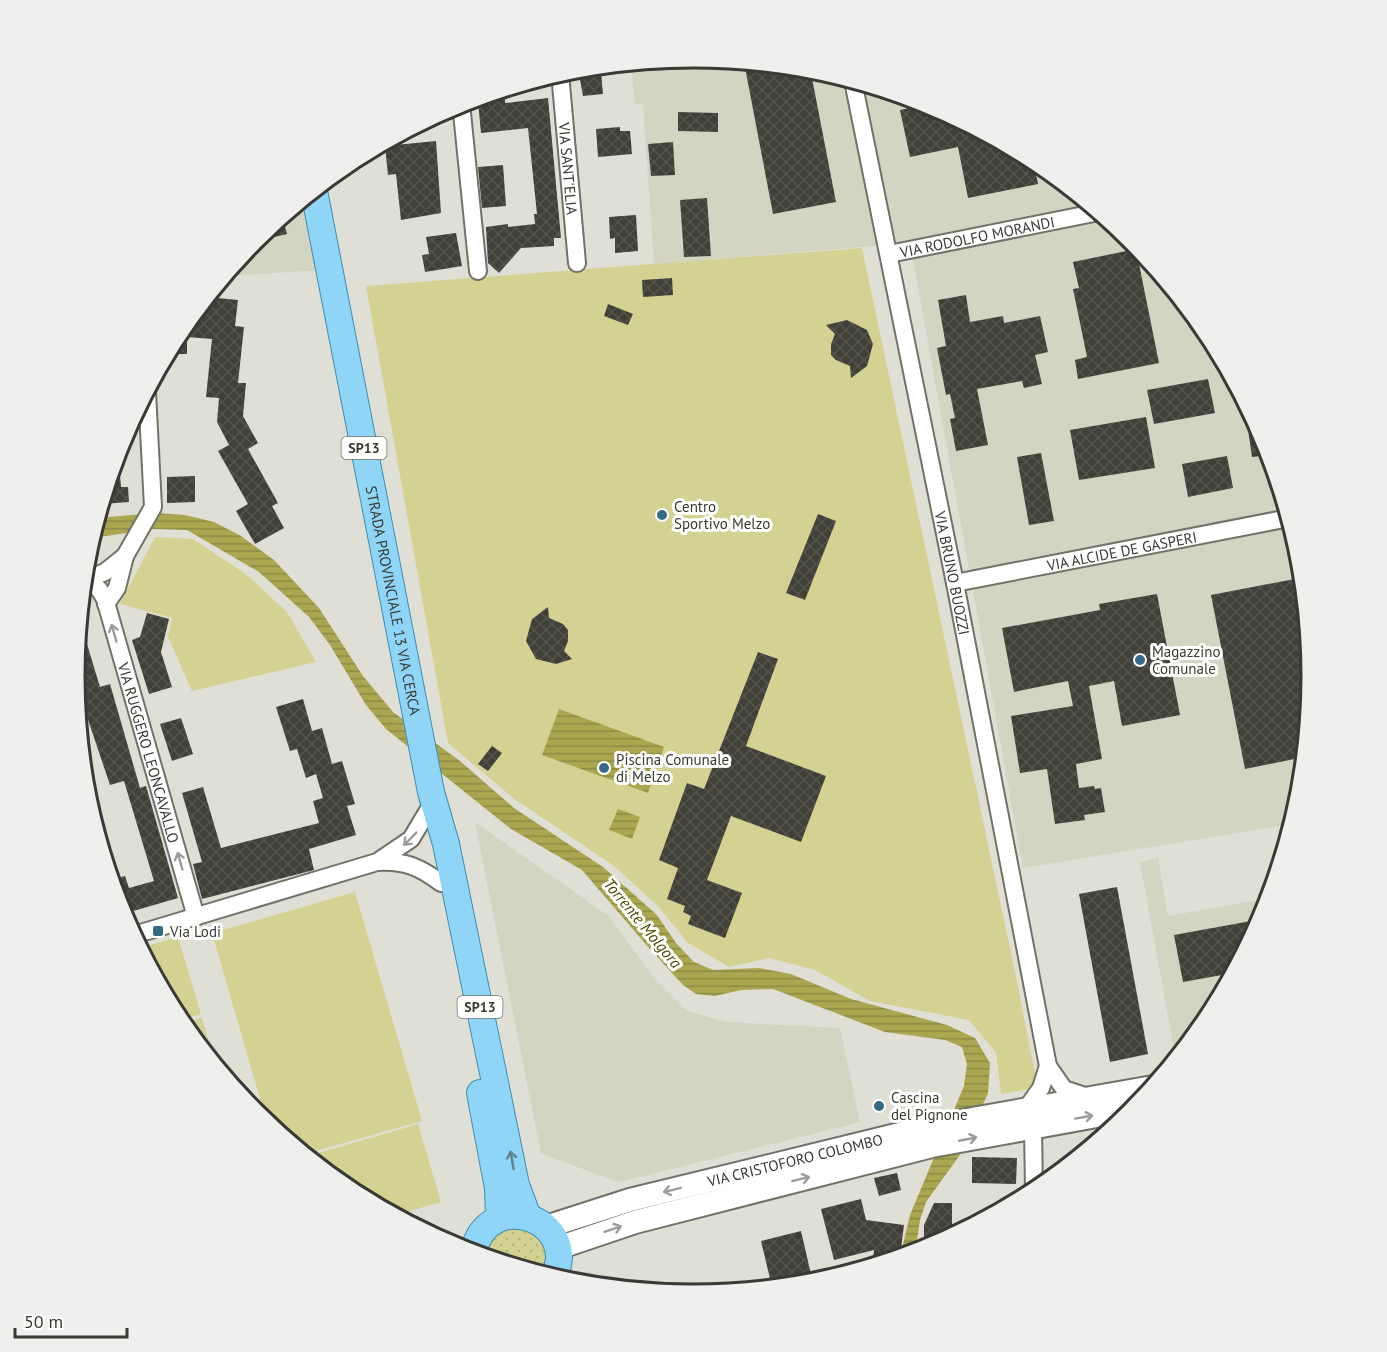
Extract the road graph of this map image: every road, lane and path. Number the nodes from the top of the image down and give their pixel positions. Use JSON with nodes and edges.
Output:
{"nodes":[{"id":1,"x":561,"y":82,"type":"edge"},
{"id":2,"x":855,"y":89,"type":"edge"},
{"id":3,"x":462,"y":114,"type":"edge"},
{"id":4,"x":316,"y":199,"type":"edge"},
{"id":5,"x":1089,"y":214,"type":"edge"},
{"id":6,"x":889,"y":254,"type":"junction"},
{"id":7,"x":577,"y":263,"type":"dead end"},
{"id":8,"x":478,"y":271,"type":"dead end"},
{"id":9,"x":148,"y":407,"type":"edge"},
{"id":10,"x":1281,"y":520,"type":"edge"},
{"id":11,"x":127,"y":552,"type":"junction"},
{"id":12,"x":955,"y":583,"type":"junction"},
{"id":13,"x":93,"y":588,"type":"edge"},
{"id":14,"x":432,"y":798,"type":"junction"},
{"id":15,"x":377,"y":862,"type":"junction"},
{"id":16,"x":441,"y":883,"type":"junction"},
{"id":17,"x":196,"y":918,"type":"junction"},
{"id":18,"x":142,"y":933,"type":"edge"},
{"id":19,"x":1048,"y":1066,"type":"junction"},
{"id":20,"x":1140,"y":1089,"type":"edge"},
{"id":21,"x":1089,"y":1097,"type":"junction"},
{"id":22,"x":1119,"y":1110,"type":"edge"},
{"id":23,"x":1017,"y":1120,"type":"junction"},
{"id":24,"x":1032,"y":1182,"type":"edge"},
{"id":25,"x":499,"y":1218,"type":"junction"},
{"id":26,"x":544,"y":1231,"type":"junction"},
{"id":27,"x":477,"y":1244,"type":"edge"},
{"id":28,"x":557,"y":1269,"type":"edge"}],
"edges":[{"from":1,"to":7,"type":"street","name":"VIA SANT'ELIA"},
{"from":2,"to":6,"type":"street","name":"VIA BRUNO BUOZZI"},
{"from":3,"to":8,"type":"street"},
{"from":4,"to":14,"type":"main road","name":"STRADA PROVINCIALE 13 VIA CERCA","number":"SP13"},
{"from":5,"to":6,"type":"street","name":"VIA RODOLFO MORANDI"},
{"from":6,"to":12,"type":"street","name":"VIA BRUNO BUOZZI"},
{"from":9,"to":11,"type":"street"},
{"from":10,"to":12,"type":"street","name":"VIA ALCIDE DE GASPERI"},
{"from":11,"to":13,"type":"street"},
{"from":11,"to":13,"type":"street"},
{"from":12,"to":19,"type":"street","name":"VIA BRUNO BUOZZI"},
{"from":17,"to":13,"type":"street","name":"VIA RUGGERO LEONCAVALLO","one_way":true},
{"from":14,"to":15,"type":"street","one_way":true},
{"from":14,"to":16,"type":"main road","name":"STRADA PROVINCIALE 13 VIA CERCA","number":"SP13"},
{"from":26,"to":14,"type":"main road","name":"STRADA PROVINCIALE 13 VIA CERCA","number":"SP13","one_way":true},
{"from":15,"to":16,"type":"street"},
{"from":15,"to":17,"type":"street"},
{"from":16,"to":25,"type":"main road","name":"STRADA PROVINCIALE 13 VIA CERCA","number":"SP13"},
{"from":17,"to":18,"type":"street"},
{"from":19,"to":21,"type":"street","name":"VIA BRUNO BUOZZI"},
{"from":19,"to":23,"type":"street"},
{"from":20,"to":21,"type":"street","name":"VIA CRISTOFORO COLOMBO"},
{"from":21,"to":23,"type":"street","name":"VIA CRISTOFORO COLOMBO"},
{"from":23,"to":22,"type":"street","name":"VIA CRISTOFORO COLOMBO","one_way":true},
{"from":23,"to":24,"type":"street"},
{"from":23,"to":26,"type":"street","name":"VIA CRISTOFORO COLOMBO"},
{"from":25,"to":26,"type":"main road"},
{"from":25,"to":27,"type":"main road"},
{"from":26,"to":28,"type":"main road","name":"STRADA PROVINCIALE 13 VIA CERCA","number":"SP13"}]}
